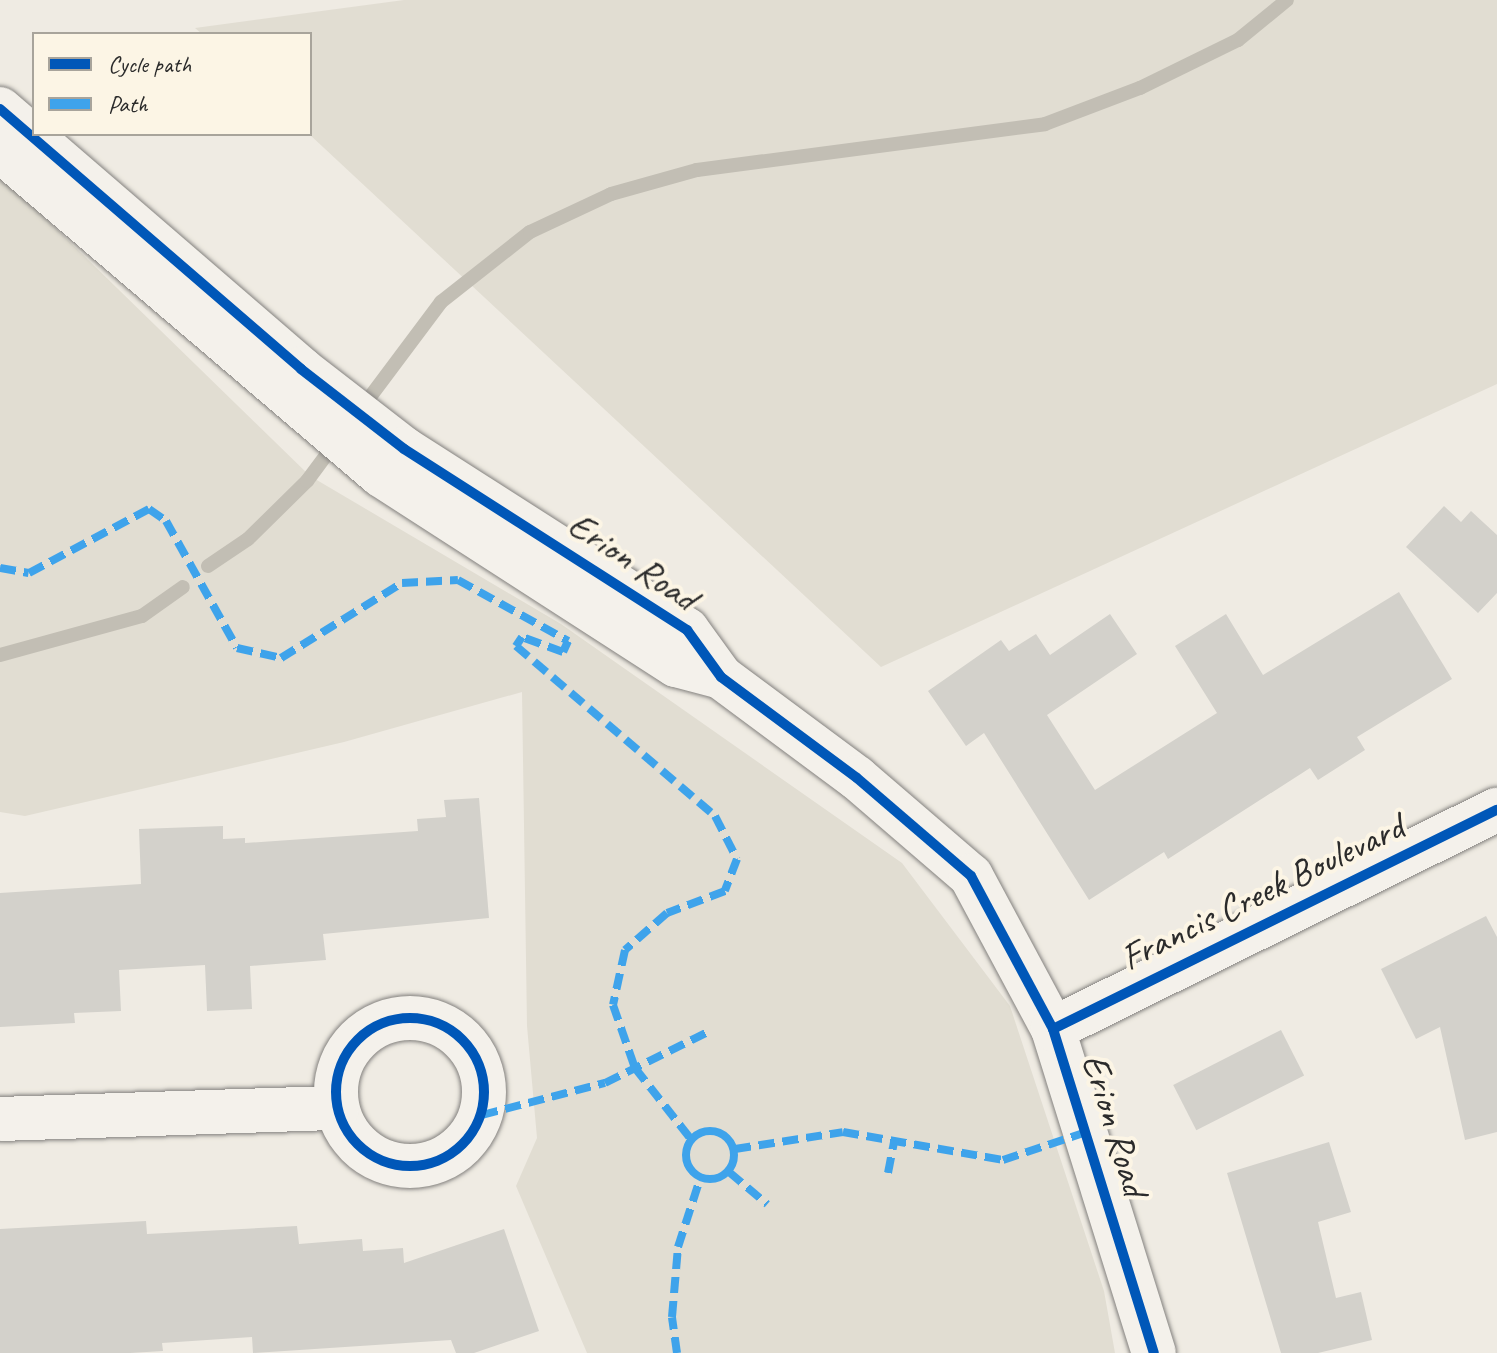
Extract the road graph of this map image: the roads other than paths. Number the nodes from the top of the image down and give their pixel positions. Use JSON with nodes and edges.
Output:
{"nodes":[{"id":1,"x":0,"y":109,"type":"edge"},
{"id":2,"x":0,"y":150,"type":"edge"},
{"id":3,"x":292,"y":381,"type":"junction"},
{"id":4,"x":1497,"y":810,"type":"edge"},
{"id":5,"x":1053,"y":1029,"type":"junction"},
{"id":6,"x":337,"y":1108,"type":"dead end"},
{"id":7,"x":0,"y":1119,"type":"edge"},
{"id":8,"x":1154,"y":1353,"type":"edge"}],
"edges":[{"from":1,"to":3,"type":"street","name":"Erion Road"},
{"from":2,"to":3,"type":"street","name":"Erion Road"},
{"from":3,"to":5,"type":"street","name":"Erion Road"},
{"from":4,"to":5,"type":"street","name":"Francis Creek Boulevard"},
{"from":5,"to":8,"type":"street","name":"Erion Road"},
{"from":6,"to":7,"type":"street"}]}
